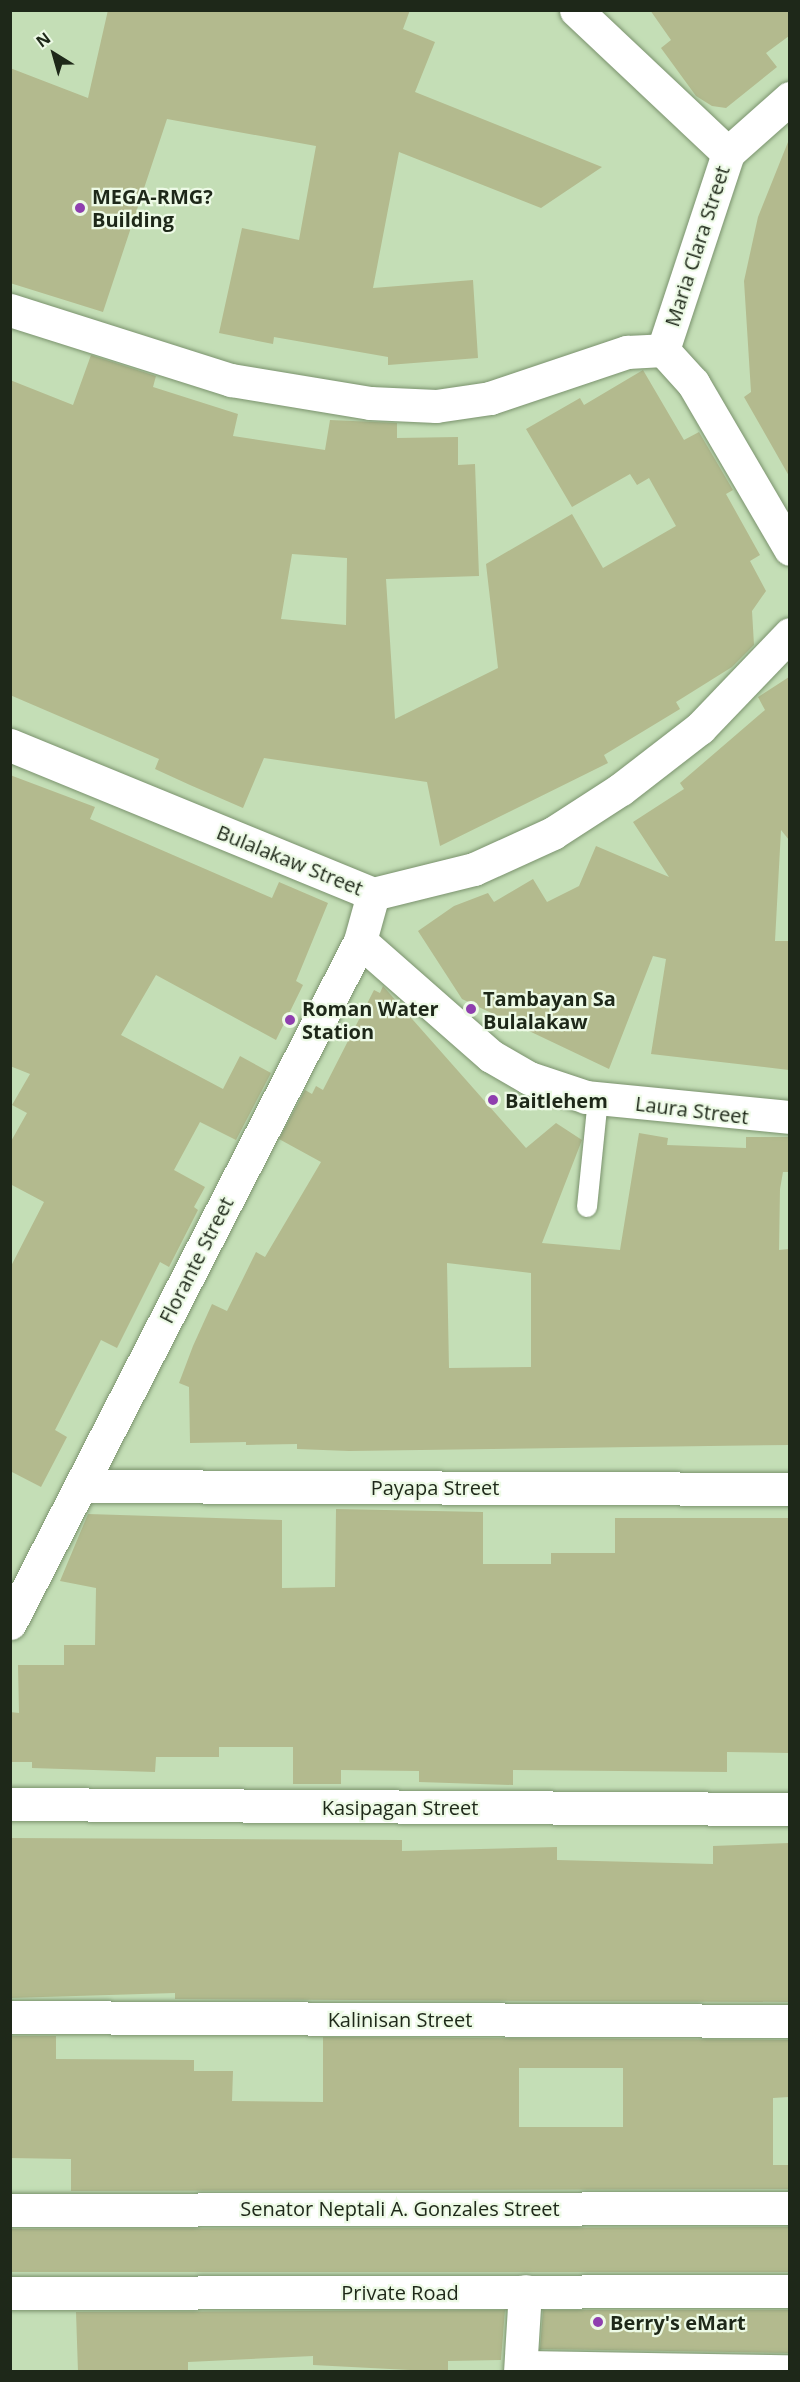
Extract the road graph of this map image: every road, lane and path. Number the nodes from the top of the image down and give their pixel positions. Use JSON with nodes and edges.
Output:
{"nodes":[{"id":1,"x":576,"y":10,"type":"edge"},
{"id":2,"x":789,"y":98,"type":"edge"},
{"id":3,"x":728,"y":153,"type":"junction"},
{"id":4,"x":10,"y":310,"type":"edge"},
{"id":5,"x":663,"y":350,"type":"junction"},
{"id":6,"x":789,"y":549,"type":"edge"},
{"id":7,"x":789,"y":634,"type":"edge"},
{"id":8,"x":10,"y":745,"type":"edge"},
{"id":9,"x":373,"y":894,"type":"junction"},
{"id":10,"x":360,"y":941,"type":"junction"},
{"id":11,"x":598,"y":1098,"type":"junction"},
{"id":12,"x":789,"y":1117,"type":"edge"},
{"id":13,"x":587,"y":1207,"type":"dead end"},
{"id":14,"x":81,"y":1486,"type":"junction"},
{"id":15,"x":789,"y":1489,"type":"edge"},
{"id":16,"x":10,"y":1623,"type":"edge"},
{"id":17,"x":10,"y":1804,"type":"edge"},
{"id":18,"x":789,"y":1809,"type":"edge"},
{"id":19,"x":10,"y":2017,"type":"edge"},
{"id":20,"x":789,"y":2021,"type":"edge"},
{"id":21,"x":789,"y":2208,"type":"edge"},
{"id":22,"x":10,"y":2210,"type":"edge"},
{"id":23,"x":525,"y":2291,"type":"junction"},
{"id":24,"x":789,"y":2291,"type":"edge"},
{"id":25,"x":10,"y":2293,"type":"edge"},
{"id":26,"x":789,"y":2365,"type":"edge"},
{"id":27,"x":521,"y":2366,"type":"edge"}],
"edges":[{"from":1,"to":3,"type":"street"},
{"from":2,"to":3,"type":"street","name":"Maria Clara Street"},
{"from":3,"to":5,"type":"street","name":"Maria Clara Street"},
{"from":4,"to":5,"type":"street"},
{"from":5,"to":6,"type":"street"},
{"from":7,"to":9,"type":"street","name":"Bulalakaw Street"},
{"from":8,"to":9,"type":"street","name":"Bulalakaw Street"},
{"from":9,"to":10,"type":"street","name":"Florante Street"},
{"from":10,"to":11,"type":"street","name":"Laura Street"},
{"from":10,"to":14,"type":"street","name":"Florante Street"},
{"from":11,"to":12,"type":"street","name":"Laura Street"},
{"from":11,"to":13,"type":"lane"},
{"from":14,"to":15,"type":"street","name":"Payapa Street"},
{"from":14,"to":16,"type":"street","name":"Florante Street"},
{"from":17,"to":18,"type":"street","name":"Kasipagan Street"},
{"from":19,"to":20,"type":"street","name":"Kalinisan Street"},
{"from":21,"to":22,"type":"street","name":"Senator Neptali A. Gonzales Street"},
{"from":23,"to":24,"type":"street","name":"Private Road"},
{"from":23,"to":25,"type":"street","name":"Private Road"},
{"from":23,"to":27,"type":"street"},
{"from":26,"to":27,"type":"lane"}]}
